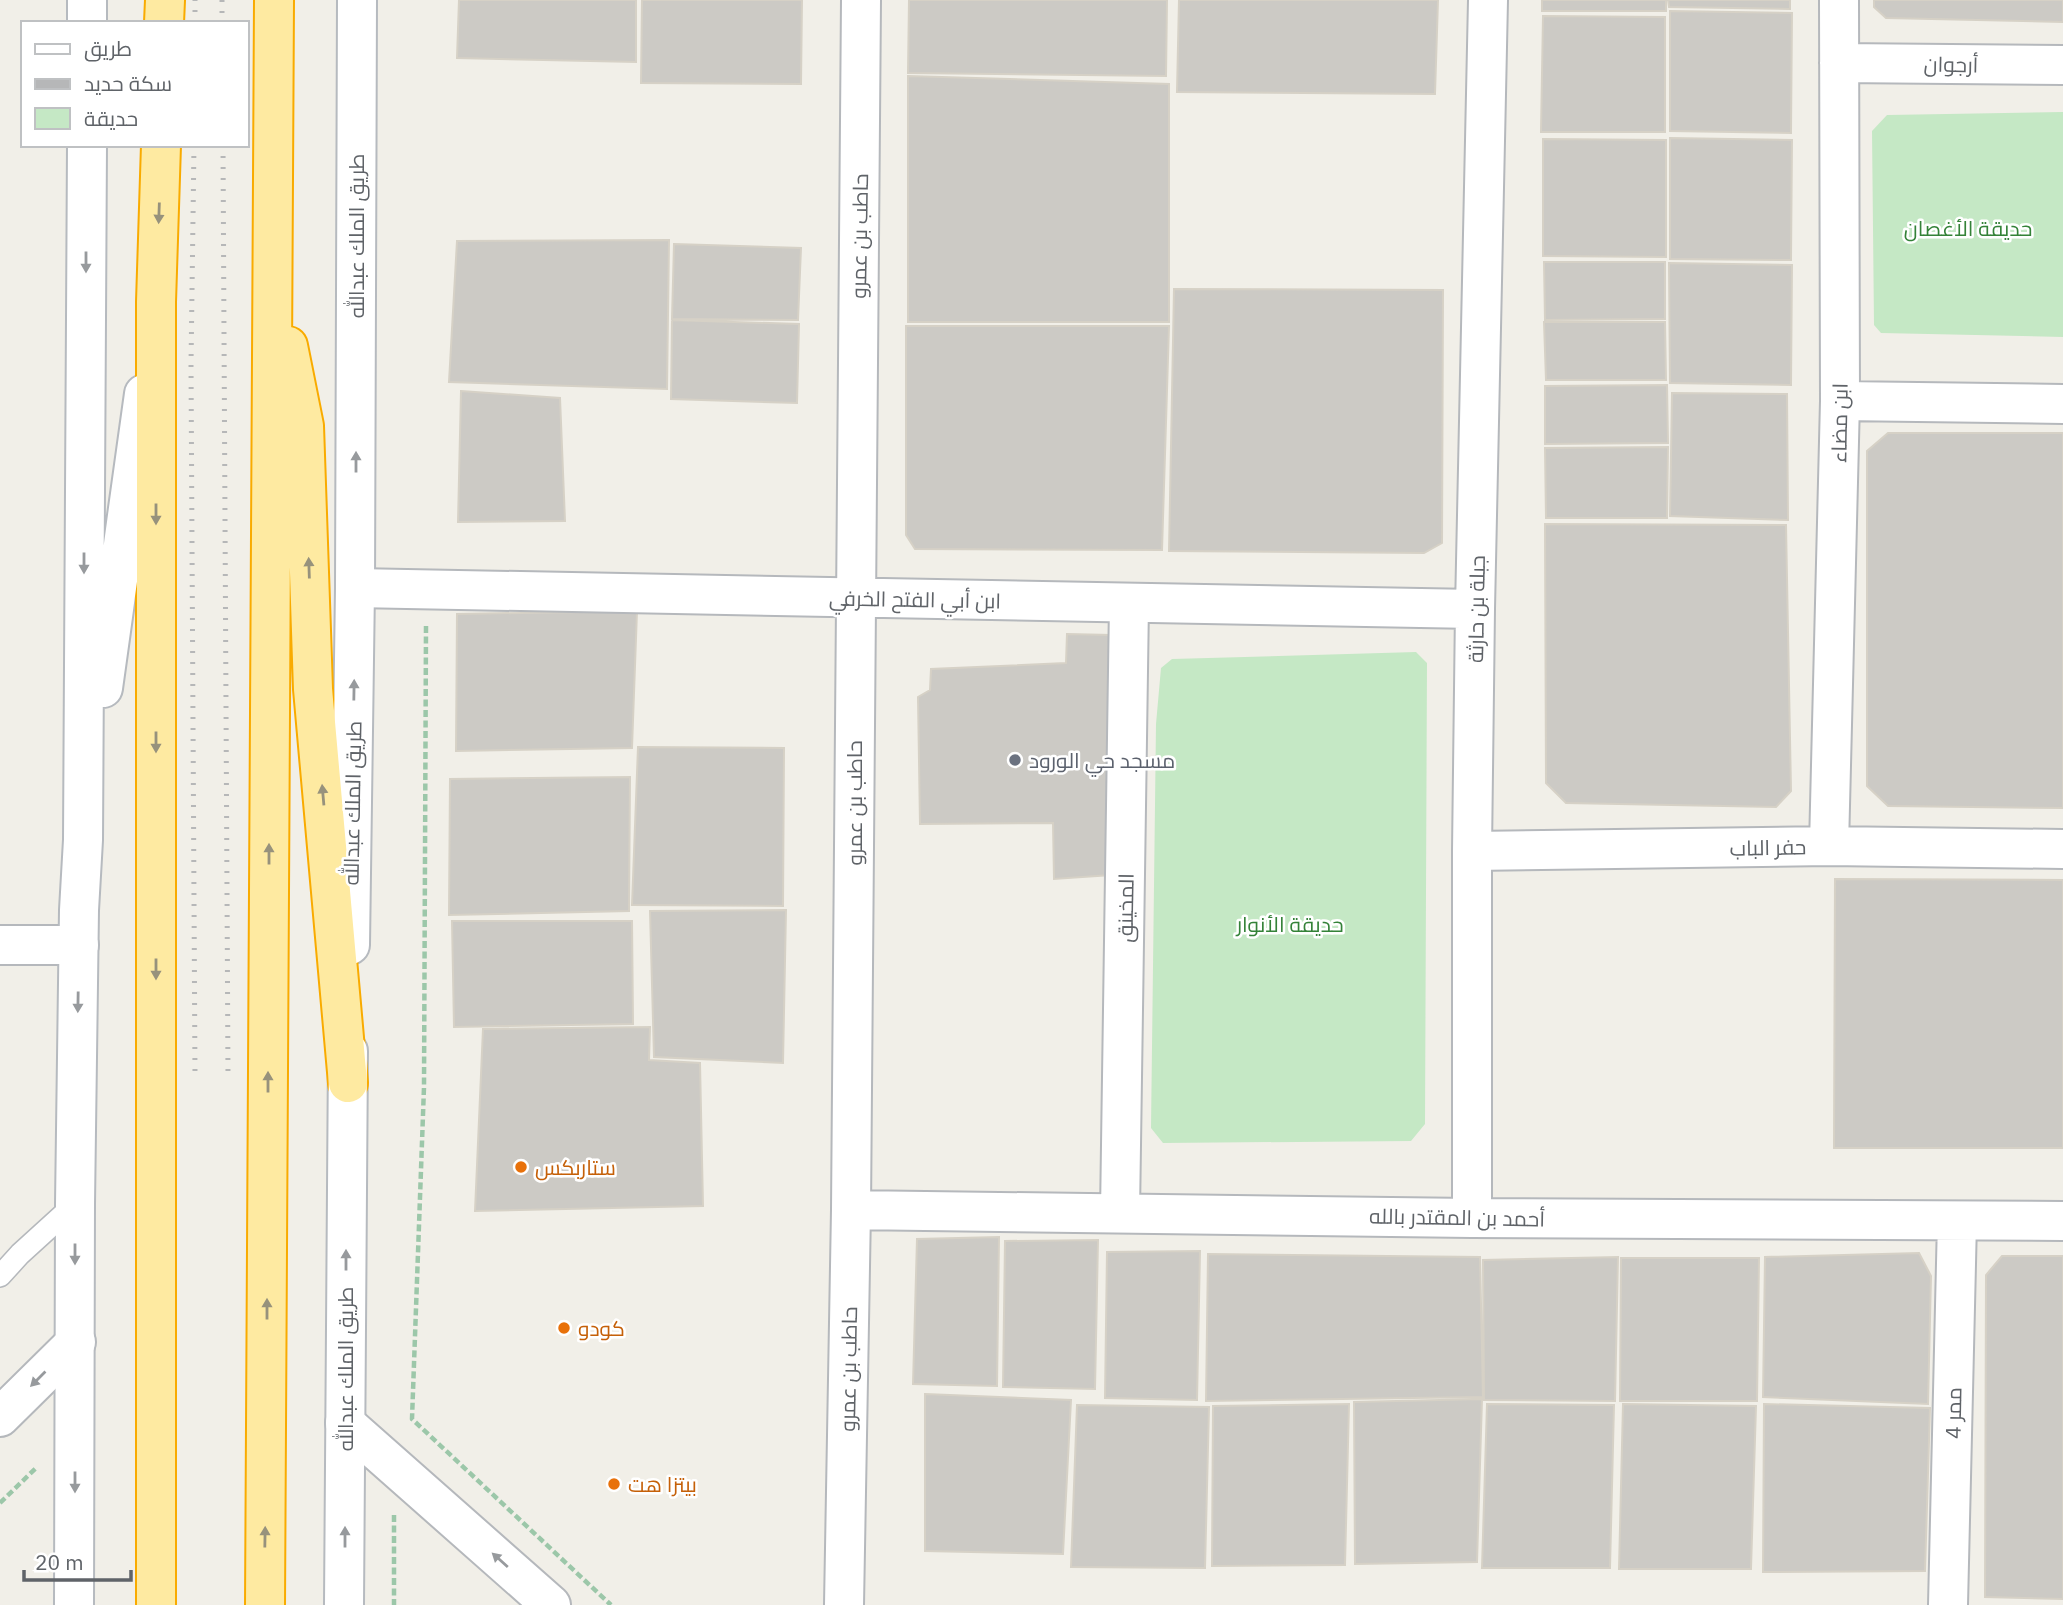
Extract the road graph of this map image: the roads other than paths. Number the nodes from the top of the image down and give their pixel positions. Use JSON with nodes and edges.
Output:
{"nodes":[{"id":1,"x":88,"y":0,"type":"edge"},
{"id":2,"x":165,"y":0,"type":"edge"},
{"id":3,"x":274,"y":0,"type":"edge"},
{"id":4,"x":357,"y":0,"type":"edge"},
{"id":5,"x":861,"y":0,"type":"edge"},
{"id":6,"x":1488,"y":0,"type":"edge"},
{"id":7,"x":1839,"y":0,"type":"edge"},
{"id":8,"x":87,"y":21,"type":"edge"},
{"id":9,"x":164,"y":21,"type":"edge"},
{"id":10,"x":1839,"y":63,"type":"junction"},
{"id":11,"x":2063,"y":65,"type":"edge"},
{"id":12,"x":87,"y":147,"type":"edge"},
{"id":13,"x":161,"y":147,"type":"edge"},
{"id":14,"x":272,"y":270,"type":"junction"},
{"id":15,"x":156,"y":302,"type":"junction"},
{"id":16,"x":1840,"y":401,"type":"junction"},
{"id":17,"x":2063,"y":404,"type":"edge"},
{"id":18,"x":355,"y":588,"type":"junction"},
{"id":19,"x":856,"y":598,"type":"junction"},
{"id":20,"x":1129,"y":603,"type":"junction"},
{"id":21,"x":1475,"y":609,"type":"junction"},
{"id":22,"x":83,"y":840,"type":"junction"},
{"id":23,"x":1829,"y":846,"type":"junction"},
{"id":24,"x":2063,"y":849,"type":"edge"},
{"id":25,"x":1472,"y":851,"type":"junction"},
{"id":26,"x":0,"y":945,"type":"edge"},
{"id":27,"x":79,"y":945,"type":"junction"},
{"id":28,"x":348,"y":1083,"type":"junction"},
{"id":29,"x":75,"y":1204,"type":"junction"},
{"id":30,"x":851,"y":1210,"type":"junction"},
{"id":31,"x":1120,"y":1213,"type":"junction"},
{"id":32,"x":1472,"y":1218,"type":"junction"},
{"id":33,"x":1957,"y":1221,"type":"junction"},
{"id":34,"x":2063,"y":1221,"type":"edge"},
{"id":35,"x":0,"y":1276,"type":"edge"},
{"id":36,"x":76,"y":1342,"type":"junction"},
{"id":37,"x":0,"y":1417,"type":"edge"},
{"id":38,"x":345,"y":1423,"type":"junction"},
{"id":39,"x":74,"y":1605,"type":"edge"},
{"id":40,"x":156,"y":1605,"type":"edge"},
{"id":41,"x":265,"y":1605,"type":"edge"},
{"id":42,"x":344,"y":1605,"type":"edge"},
{"id":43,"x":551,"y":1605,"type":"edge"},
{"id":44,"x":844,"y":1605,"type":"edge"},
{"id":45,"x":1948,"y":1605,"type":"edge"}],
"edges":[{"from":1,"to":8,"type":"street"},
{"from":2,"to":9,"type":"highway"},
{"from":3,"to":14,"type":"highway"},
{"from":18,"to":4,"type":"street","name":"طريق الملك عبدالله","one_way":true},
{"from":5,"to":19,"type":"street","name":"حاطب بن عمرو"},
{"from":6,"to":21,"type":"street","name":"جبلة بن حارثة"},
{"from":7,"to":10,"type":"street","name":"ابن مضاء"},
{"from":10,"to":11,"type":"street","name":"أرجوان"},
{"from":10,"to":16,"type":"street","name":"ابن مضاء"},
{"from":12,"to":22,"type":"street","one_way":true},
{"from":13,"to":15,"type":"highway","one_way":true},
{"from":28,"to":14,"type":"highway","one_way":true},
{"from":41,"to":14,"type":"highway","one_way":true},
{"from":15,"to":22,"type":"street"},
{"from":15,"to":40,"type":"highway","one_way":true},
{"from":16,"to":17,"type":"street"},
{"from":16,"to":23,"type":"street","name":"ابن مضاء"},
{"from":18,"to":19,"type":"street","name":"ابن أبي الفتح الخرفي"},
{"from":28,"to":18,"type":"street","name":"طريق الملك عبدالله","one_way":true},
{"from":19,"to":20,"type":"street","name":"ابن أبي الفتح الخرفي"},
{"from":19,"to":30,"type":"street","name":"حاطب بن عمرو"},
{"from":20,"to":21,"type":"street","name":"ابن أبي الفتح الخرفي"},
{"from":20,"to":31,"type":"street","name":"المخينق"},
{"from":21,"to":25,"type":"street","name":"جبلة بن حارثة"},
{"from":22,"to":27,"type":"street"},
{"from":23,"to":24,"type":"street","name":"حفر الباب"},
{"from":23,"to":25,"type":"street","name":"حفر الباب"},
{"from":25,"to":32,"type":"street","name":"جبلة بن حارثة"},
{"from":26,"to":27,"type":"street"},
{"from":27,"to":29,"type":"street","one_way":true},
{"from":38,"to":28,"type":"street","name":"طريق الملك عبدالله","one_way":true},
{"from":29,"to":35,"type":"lane"},
{"from":29,"to":36,"type":"street","one_way":true},
{"from":30,"to":31,"type":"street","name":"أحمد بن المقتدر بالله"},
{"from":30,"to":44,"type":"street","name":"حاطب بن عمرو"},
{"from":31,"to":32,"type":"street","name":"أحمد بن المقتدر بالله"},
{"from":32,"to":33,"type":"street","name":"أحمد بن المقتدر بالله"},
{"from":33,"to":34,"type":"street","name":"أحمد بن المقتدر بالله"},
{"from":33,"to":45,"type":"street","name":"ممر 4"},
{"from":36,"to":37,"type":"street","one_way":true},
{"from":36,"to":39,"type":"street","one_way":true},
{"from":42,"to":38,"type":"street","name":"طريق الملك عبدالله","one_way":true},
{"from":43,"to":38,"type":"street","one_way":true}]}
